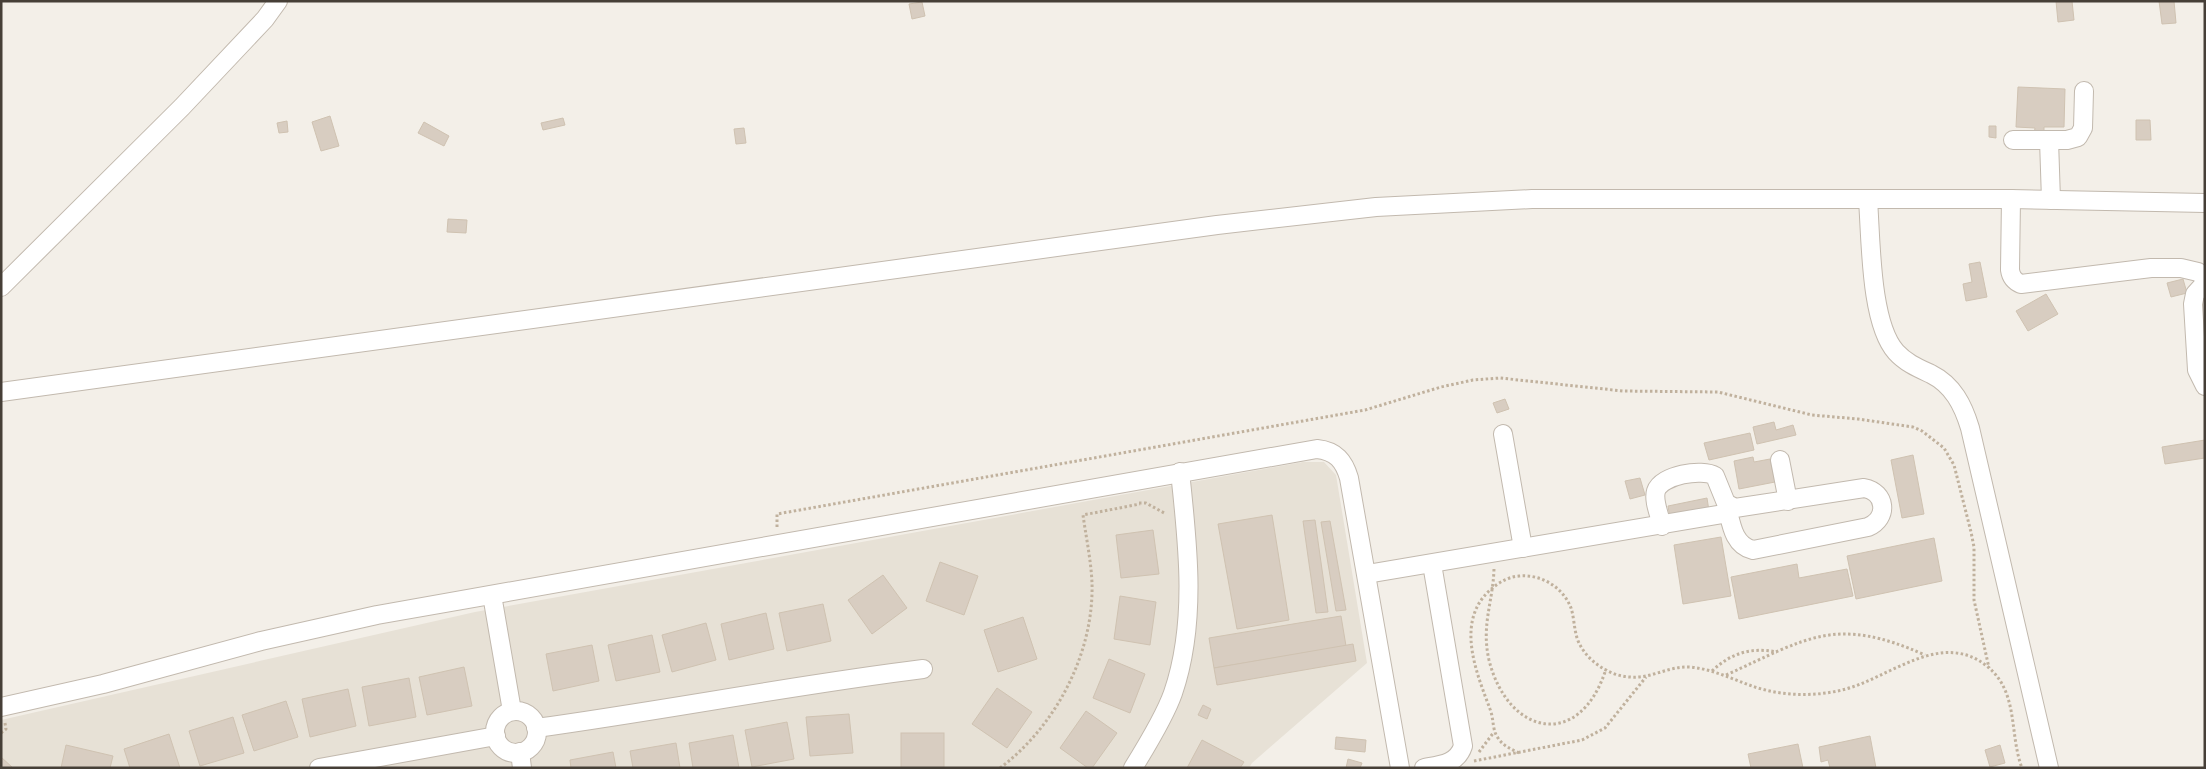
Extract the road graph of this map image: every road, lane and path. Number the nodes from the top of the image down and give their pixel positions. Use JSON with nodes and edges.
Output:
{"nodes":[{"id":1,"x":278,"y":1,"type":"edge"},
{"id":2,"x":2084,"y":92,"type":"dead end"},
{"id":3,"x":2013,"y":140,"type":"dead end"},
{"id":4,"x":2049,"y":140,"type":"junction"},
{"id":5,"x":1868,"y":200,"type":"junction"},
{"id":6,"x":2011,"y":200,"type":"junction"},
{"id":7,"x":2051,"y":200,"type":"junction"},
{"id":8,"x":2205,"y":203,"type":"edge"},
{"id":9,"x":2205,"y":278,"type":"edge"},
{"id":10,"x":2205,"y":283,"type":"edge"},
{"id":11,"x":1,"y":287,"type":"edge"},
{"id":12,"x":2205,"y":386,"type":"edge"},
{"id":13,"x":1,"y":392,"type":"edge"},
{"id":14,"x":1503,"y":434,"type":"dead end"},
{"id":15,"x":1780,"y":460,"type":"dead end"},
{"id":16,"x":1180,"y":472,"type":"junction"},
{"id":17,"x":1136,"y":480,"type":"junction"},
{"id":18,"x":1788,"y":501,"type":"junction"},
{"id":19,"x":1140,"y":504,"type":"junction"},
{"id":20,"x":1727,"y":508,"type":"junction"},
{"id":21,"x":1168,"y":522,"type":"dead end"},
{"id":22,"x":1662,"y":526,"type":"junction"},
{"id":23,"x":776,"y":544,"type":"junction"},
{"id":24,"x":1523,"y":548,"type":"junction"},
{"id":25,"x":1494,"y":553,"type":"junction"},
{"id":26,"x":1432,"y":564,"type":"junction"},
{"id":27,"x":1367,"y":574,"type":"junction"},
{"id":28,"x":1494,"y":587,"type":"junction"},
{"id":29,"x":492,"y":595,"type":"junction"},
{"id":30,"x":1777,"y":652,"type":"junction"},
{"id":31,"x":1926,"y":655,"type":"junction"},
{"id":32,"x":1989,"y":668,"type":"junction"},
{"id":33,"x":923,"y":669,"type":"dead end"},
{"id":34,"x":1606,"y":670,"type":"junction"},
{"id":35,"x":1712,"y":672,"type":"junction"},
{"id":36,"x":1726,"y":676,"type":"junction"},
{"id":37,"x":1646,"y":677,"type":"junction"},
{"id":38,"x":1,"y":707,"type":"edge"},
{"id":39,"x":512,"y":711,"type":"junction"},
{"id":40,"x":536,"y":728,"type":"junction"},
{"id":41,"x":496,"y":736,"type":"junction"},
{"id":42,"x":1519,"y":753,"type":"junction"},
{"id":43,"x":521,"y":760,"type":"edge"},
{"id":44,"x":1448,"y":763,"type":"junction"},
{"id":45,"x":319,"y":768,"type":"edge"},
{"id":46,"x":1000,"y":768,"type":"edge"},
{"id":47,"x":1133,"y":768,"type":"edge"},
{"id":48,"x":1400,"y":768,"type":"edge"},
{"id":49,"x":1424,"y":768,"type":"edge"},
{"id":50,"x":2022,"y":768,"type":"edge"},
{"id":51,"x":2049,"y":768,"type":"edge"}],
"edges":[{"from":1,"to":11,"type":"street"},
{"from":2,"to":4,"type":"street"},
{"from":3,"to":4,"type":"street"},
{"from":4,"to":7,"type":"street"},
{"from":5,"to":6,"type":"street"},
{"from":5,"to":13,"type":"street"},
{"from":5,"to":51,"type":"street"},
{"from":6,"to":7,"type":"street"},
{"from":6,"to":9,"type":"street"},
{"from":7,"to":8,"type":"street"},
{"from":10,"to":12,"type":"street"},
{"from":14,"to":24,"type":"street"},
{"from":15,"to":18,"type":"street"},
{"from":16,"to":17,"type":"street"},
{"from":16,"to":27,"type":"street"},
{"from":16,"to":47,"type":"street"},
{"from":17,"to":19,"type":"path"},
{"from":17,"to":23,"type":"street"},
{"from":18,"to":20,"type":"street"},
{"from":18,"to":20,"type":"street"},
{"from":19,"to":21,"type":"path"},
{"from":19,"to":46,"type":"path"},
{"from":20,"to":22,"type":"street"},
{"from":20,"to":22,"type":"street"},
{"from":22,"to":24,"type":"street"},
{"from":23,"to":29,"type":"street"},
{"from":23,"to":32,"type":"path"},
{"from":24,"to":25,"type":"street"},
{"from":25,"to":26,"type":"street"},
{"from":25,"to":28,"type":"path"},
{"from":26,"to":27,"type":"street"},
{"from":26,"to":44,"type":"street"},
{"from":27,"to":48,"type":"street"},
{"from":28,"to":34,"type":"path"},
{"from":28,"to":34,"type":"path"},
{"from":28,"to":42,"type":"path"},
{"from":29,"to":38,"type":"street"},
{"from":29,"to":39,"type":"street"},
{"from":30,"to":31,"type":"path"},
{"from":30,"to":35,"type":"path"},
{"from":30,"to":36,"type":"path"},
{"from":31,"to":32,"type":"path"},
{"from":31,"to":36,"type":"path"},
{"from":32,"to":50,"type":"path"},
{"from":33,"to":40,"type":"street"},
{"from":34,"to":37,"type":"path"},
{"from":35,"to":36,"type":"path"},
{"from":35,"to":37,"type":"path"},
{"from":37,"to":42,"type":"path"},
{"from":39,"to":40,"type":"street"},
{"from":39,"to":41,"type":"street"},
{"from":40,"to":43,"type":"street"},
{"from":41,"to":43,"type":"street"},
{"from":41,"to":45,"type":"street"},
{"from":42,"to":44,"type":"path"},
{"from":44,"to":49,"type":"street"}]}
